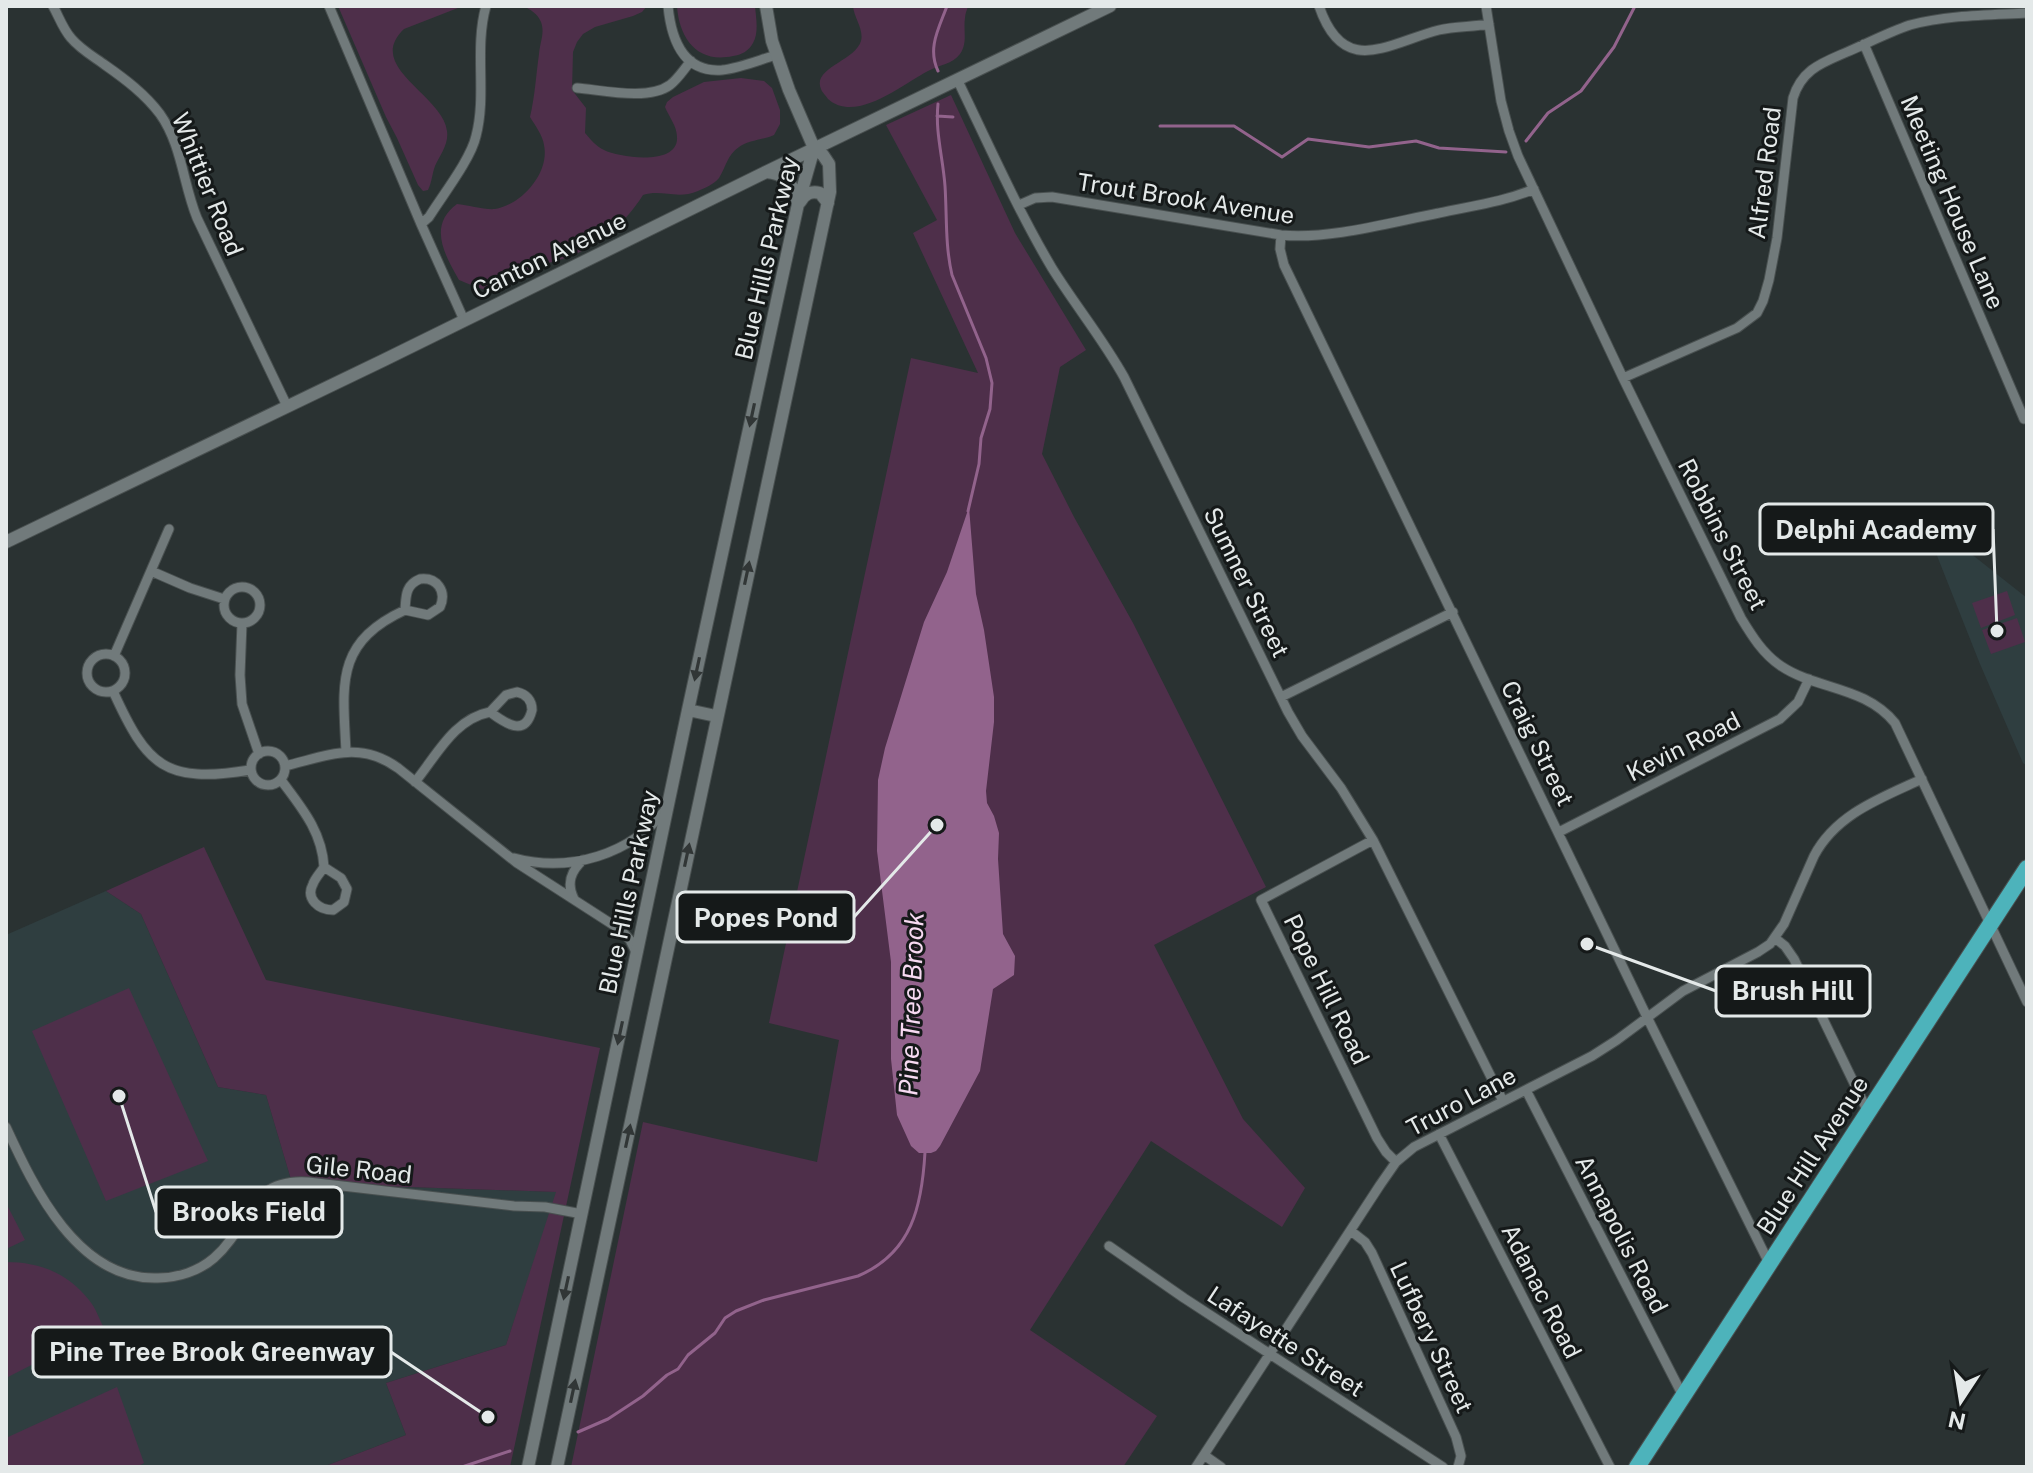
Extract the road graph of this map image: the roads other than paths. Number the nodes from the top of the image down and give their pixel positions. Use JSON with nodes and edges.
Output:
{"nodes":[{"id":1,"x":53,"y":6,"type":"edge"},
{"id":2,"x":329,"y":6,"type":"edge"},
{"id":3,"x":486,"y":6,"type":"edge"},
{"id":4,"x":668,"y":6,"type":"edge"},
{"id":5,"x":766,"y":6,"type":"edge"},
{"id":6,"x":1110,"y":6,"type":"edge"},
{"id":7,"x":1319,"y":6,"type":"edge"},
{"id":8,"x":1486,"y":6,"type":"edge"},
{"id":9,"x":2027,"y":13,"type":"edge"},
{"id":10,"x":1489,"y":24,"type":"junction"},
{"id":11,"x":1864,"y":44,"type":"junction"},
{"id":12,"x":776,"y":55,"type":"junction"},
{"id":13,"x":691,"y":61,"type":"junction"},
{"id":14,"x":957,"y":79,"type":"junction"},
{"id":15,"x":577,"y":88,"type":"dead end"},
{"id":16,"x":814,"y":148,"type":"junction"},
{"id":17,"x":766,"y":172,"type":"junction"},
{"id":18,"x":1534,"y":189,"type":"junction"},
{"id":19,"x":828,"y":203,"type":"junction"},
{"id":20,"x":798,"y":204,"type":"junction"},
{"id":21,"x":1019,"y":205,"type":"junction"},
{"id":22,"x":421,"y":224,"type":"junction"},
{"id":23,"x":1281,"y":235,"type":"junction"},
{"id":24,"x":464,"y":320,"type":"junction"},
{"id":25,"x":1623,"y":378,"type":"junction"},
{"id":26,"x":287,"y":406,"type":"junction"},
{"id":27,"x":2024,"y":419,"type":"dead end"},
{"id":28,"x":169,"y":529,"type":"dead end"},
{"id":29,"x":6,"y":542,"type":"edge"},
{"id":30,"x":151,"y":571,"type":"junction"},
{"id":31,"x":224,"y":599,"type":"junction"},
{"id":32,"x":405,"y":610,"type":"junction"},
{"id":33,"x":1453,"y":612,"type":"junction"},
{"id":34,"x":242,"y":623,"type":"junction"},
{"id":35,"x":114,"y":656,"type":"junction"},
{"id":36,"x":1809,"y":679,"type":"junction"},
{"id":37,"x":113,"y":691,"type":"junction"},
{"id":38,"x":1281,"y":697,"type":"junction"},
{"id":39,"x":688,"y":710,"type":"junction"},
{"id":40,"x":490,"y":712,"type":"junction"},
{"id":41,"x":716,"y":716,"type":"junction"},
{"id":42,"x":346,"y":752,"type":"junction"},
{"id":43,"x":259,"y":754,"type":"junction"},
{"id":44,"x":285,"y":766,"type":"junction"},
{"id":45,"x":250,"y":770,"type":"junction"},
{"id":46,"x":1922,"y":779,"type":"junction"},
{"id":47,"x":281,"y":780,"type":"junction"},
{"id":48,"x":415,"y":782,"type":"junction"},
{"id":49,"x":668,"y":805,"type":"junction"},
{"id":50,"x":1559,"y":832,"type":"junction"},
{"id":51,"x":1373,"y":840,"type":"junction"},
{"id":52,"x":507,"y":856,"type":"junction"},
{"id":53,"x":583,"y":860,"type":"junction"},
{"id":54,"x":324,"y":867,"type":"junction"},
{"id":55,"x":2027,"y":868,"type":"edge"},
{"id":56,"x":576,"y":901,"type":"junction"},
{"id":57,"x":1991,"y":923,"type":"junction"},
{"id":58,"x":1775,"y":938,"type":"junction"},
{"id":59,"x":637,"y":954,"type":"junction"},
{"id":60,"x":2027,"y":1002,"type":"edge"},
{"id":61,"x":1647,"y":1017,"type":"junction"},
{"id":62,"x":1526,"y":1090,"type":"junction"},
{"id":63,"x":1503,"y":1101,"type":"junction"},
{"id":64,"x":1868,"y":1112,"type":"junction"},
{"id":65,"x":6,"y":1127,"type":"edge"},
{"id":66,"x":1439,"y":1134,"type":"junction"},
{"id":67,"x":1396,"y":1162,"type":"junction"},
{"id":68,"x":582,"y":1214,"type":"junction"},
{"id":69,"x":1351,"y":1231,"type":"junction"},
{"id":70,"x":1109,"y":1246,"type":"dead end"},
{"id":71,"x":1770,"y":1264,"type":"junction"},
{"id":72,"x":1270,"y":1354,"type":"junction"},
{"id":73,"x":1684,"y":1397,"type":"junction"},
{"id":74,"x":1204,"y":1455,"type":"junction"},
{"id":75,"x":528,"y":1467,"type":"edge"},
{"id":76,"x":557,"y":1467,"type":"edge"},
{"id":77,"x":1196,"y":1467,"type":"edge"},
{"id":78,"x":1221,"y":1467,"type":"edge"},
{"id":79,"x":1443,"y":1467,"type":"edge"},
{"id":80,"x":1458,"y":1467,"type":"edge"},
{"id":81,"x":1610,"y":1467,"type":"edge"},
{"id":82,"x":1637,"y":1467,"type":"edge"}],
"edges":[{"from":1,"to":26,"type":"street","name":"Whittier Road"},
{"from":2,"to":22,"type":"street"},
{"from":3,"to":22,"type":"street"},
{"from":4,"to":13,"type":"street"},
{"from":5,"to":12,"type":"main road"},
{"from":6,"to":14,"type":"main road","name":"Canton Avenue"},
{"from":7,"to":10,"type":"street"},
{"from":8,"to":10,"type":"street","name":"Robbins Street"},
{"from":9,"to":11,"type":"street","name":"Alfred Road"},
{"from":10,"to":18,"type":"street","name":"Robbins Street"},
{"from":11,"to":25,"type":"street","name":"Alfred Road"},
{"from":11,"to":27,"type":"street","name":"Meeting House Lane"},
{"from":12,"to":13,"type":"street"},
{"from":12,"to":16,"type":"main road"},
{"from":13,"to":15,"type":"street"},
{"from":14,"to":16,"type":"main road","name":"Canton Avenue"},
{"from":14,"to":21,"type":"street","name":"Sumner Street"},
{"from":16,"to":17,"type":"main road","name":"Canton Avenue"},
{"from":16,"to":19,"type":"main road","name":"Blue Hills Parkway"},
{"from":16,"to":20,"type":"main road","name":"Blue Hills Parkway"},
{"from":17,"to":20,"type":"main road"},
{"from":17,"to":24,"type":"main road","name":"Canton Avenue"},
{"from":18,"to":23,"type":"street","name":"Trout Brook Avenue"},
{"from":18,"to":25,"type":"street","name":"Robbins Street"},
{"from":19,"to":20,"type":"main road"},
{"from":41,"to":19,"type":"main road","name":"Blue Hills Parkway","one_way":true},
{"from":20,"to":39,"type":"main road","name":"Blue Hills Parkway","one_way":true},
{"from":21,"to":23,"type":"street","name":"Trout Brook Avenue"},
{"from":21,"to":38,"type":"street","name":"Sumner Street"},
{"from":22,"to":24,"type":"street"},
{"from":23,"to":33,"type":"street","name":"Craig Street"},
{"from":24,"to":26,"type":"main road","name":"Canton Avenue"},
{"from":25,"to":36,"type":"street","name":"Robbins Street"},
{"from":26,"to":29,"type":"main road","name":"Canton Avenue"},
{"from":28,"to":30,"type":"street"},
{"from":30,"to":31,"type":"street"},
{"from":30,"to":35,"type":"street"},
{"from":31,"to":34,"type":"street"},
{"from":31,"to":34,"type":"street"},
{"from":32,"to":32,"type":"street"},
{"from":32,"to":42,"type":"street"},
{"from":33,"to":38,"type":"street"},
{"from":33,"to":50,"type":"street","name":"Craig Street"},
{"from":34,"to":43,"type":"street"},
{"from":35,"to":37,"type":"street"},
{"from":35,"to":37,"type":"street"},
{"from":36,"to":46,"type":"street","name":"Robbins Street"},
{"from":36,"to":50,"type":"street","name":"Kevin Road"},
{"from":37,"to":45,"type":"street"},
{"from":38,"to":51,"type":"street","name":"Sumner Street"},
{"from":39,"to":41,"type":"main road"},
{"from":39,"to":49,"type":"main road","name":"Blue Hills Parkway"},
{"from":40,"to":40,"type":"street"},
{"from":40,"to":48,"type":"street"},
{"from":76,"to":41,"type":"main road","name":"Blue Hills Parkway","one_way":true},
{"from":42,"to":44,"type":"street"},
{"from":42,"to":48,"type":"street"},
{"from":43,"to":44,"type":"street"},
{"from":43,"to":45,"type":"street"},
{"from":44,"to":47,"type":"street"},
{"from":45,"to":47,"type":"street"},
{"from":46,"to":57,"type":"street","name":"Robbins Street"},
{"from":46,"to":58,"type":"street"},
{"from":47,"to":54,"type":"street"},
{"from":48,"to":52,"type":"street"},
{"from":49,"to":53,"type":"street"},
{"from":49,"to":59,"type":"main road","name":"Blue Hills Parkway"},
{"from":50,"to":61,"type":"street","name":"Craig Street"},
{"from":51,"to":63,"type":"street","name":"Sumner Street"},
{"from":51,"to":67,"type":"street","name":"Pope Hill Road"},
{"from":52,"to":53,"type":"street"},
{"from":52,"to":56,"type":"street"},
{"from":53,"to":56,"type":"street"},
{"from":54,"to":54,"type":"street"},
{"from":55,"to":57,"type":"highway","name":"Blue Hill Avenue"},
{"from":56,"to":59,"type":"street"},
{"from":57,"to":60,"type":"street","name":"Robbins Street"},
{"from":57,"to":64,"type":"highway","name":"Blue Hill Avenue"},
{"from":58,"to":61,"type":"street","name":"Truro Lane"},
{"from":58,"to":64,"type":"street"},
{"from":59,"to":68,"type":"main road","name":"Blue Hills Parkway","one_way":true},
{"from":61,"to":62,"type":"street","name":"Truro Lane"},
{"from":61,"to":71,"type":"street","name":"Craig Street"},
{"from":62,"to":63,"type":"street","name":"Truro Lane"},
{"from":62,"to":73,"type":"street","name":"Annapolis Road"},
{"from":63,"to":66,"type":"street","name":"Truro Lane"},
{"from":64,"to":71,"type":"highway","name":"Blue Hill Avenue"},
{"from":65,"to":68,"type":"street","name":"Gile Road"},
{"from":66,"to":67,"type":"street","name":"Truro Lane"},
{"from":66,"to":81,"type":"street","name":"Adanac Road"},
{"from":67,"to":69,"type":"street","name":"Truro Lane"},
{"from":68,"to":75,"type":"main road","name":"Blue Hills Parkway","one_way":true},
{"from":69,"to":72,"type":"street","name":"Truro Lane"},
{"from":69,"to":80,"type":"street","name":"Lufbery Street"},
{"from":70,"to":72,"type":"street","name":"Lafayette Street"},
{"from":71,"to":73,"type":"highway","name":"Blue Hill Avenue"},
{"from":72,"to":74,"type":"street","name":"Truro Lane"},
{"from":72,"to":79,"type":"street","name":"Lafayette Street"},
{"from":73,"to":82,"type":"highway","name":"Blue Hill Avenue"},
{"from":74,"to":77,"type":"street","name":"Truro Lane"},
{"from":74,"to":78,"type":"street"}]}
